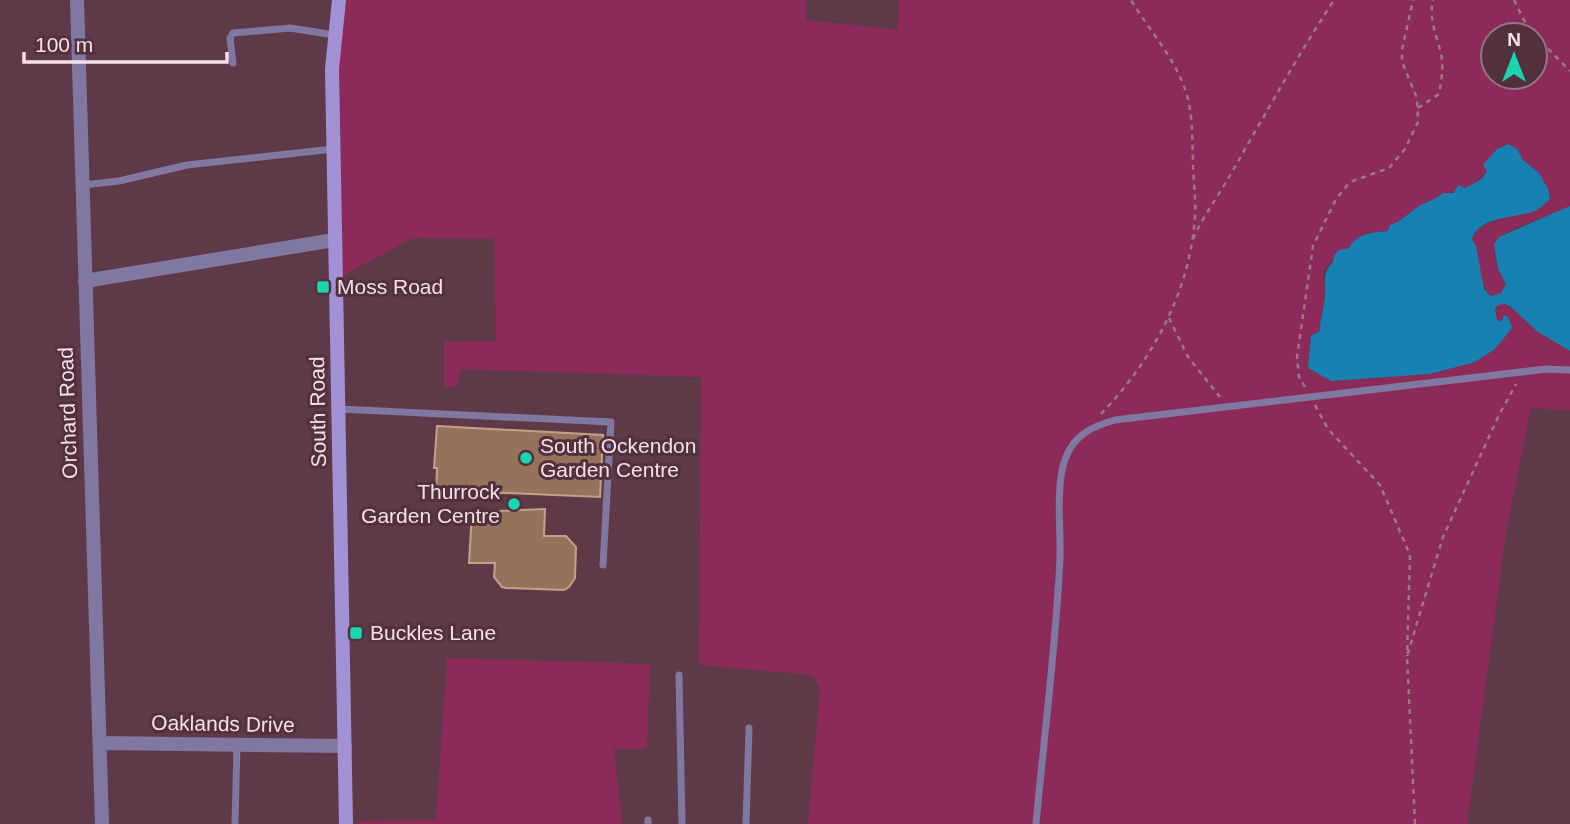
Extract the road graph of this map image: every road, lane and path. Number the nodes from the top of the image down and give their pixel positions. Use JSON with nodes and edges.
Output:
{"nodes":[{"id":1,"x":77,"y":0,"type":"edge"},
{"id":2,"x":339,"y":0,"type":"edge"},
{"id":3,"x":1131,"y":0,"type":"edge"},
{"id":4,"x":1334,"y":0,"type":"edge"},
{"id":5,"x":1413,"y":0,"type":"edge"},
{"id":6,"x":1433,"y":0,"type":"edge"},
{"id":7,"x":1514,"y":0,"type":"edge"},
{"id":8,"x":335,"y":35,"type":"junction"},
{"id":9,"x":233,"y":63,"type":"dead end"},
{"id":10,"x":1570,"y":71,"type":"edge"},
{"id":11,"x":1418,"y":108,"type":"junction"},
{"id":12,"x":333,"y":149,"type":"junction"},
{"id":13,"x":83,"y":185,"type":"junction"},
{"id":14,"x":334,"y":240,"type":"junction"},
{"id":15,"x":1191,"y":246,"type":"junction"},
{"id":16,"x":85,"y":281,"type":"junction"},
{"id":17,"x":1169,"y":318,"type":"junction"},
{"id":18,"x":1570,"y":370,"type":"edge"},
{"id":19,"x":1522,"y":371,"type":"junction"},
{"id":20,"x":1310,"y":397,"type":"junction"},
{"id":21,"x":1229,"y":407,"type":"junction"},
{"id":22,"x":339,"y":409,"type":"junction"},
{"id":23,"x":1101,"y":414,"type":"dead end"},
{"id":24,"x":603,"y":565,"type":"dead end"},
{"id":25,"x":1407,"y":656,"type":"junction"},
{"id":26,"x":679,"y":675,"type":"dead end"},
{"id":27,"x":749,"y":727,"type":"dead end"},
{"id":28,"x":100,"y":743,"type":"junction"},
{"id":29,"x":237,"y":745,"type":"junction"},
{"id":30,"x":345,"y":746,"type":"junction"},
{"id":31,"x":102,"y":824,"type":"edge"},
{"id":32,"x":235,"y":824,"type":"edge"},
{"id":33,"x":346,"y":824,"type":"edge"},
{"id":34,"x":682,"y":824,"type":"edge"},
{"id":35,"x":746,"y":824,"type":"edge"},
{"id":36,"x":1036,"y":824,"type":"edge"},
{"id":37,"x":1415,"y":824,"type":"edge"}],
"edges":[{"from":1,"to":13,"type":"street","name":"Orchard Road"},
{"from":2,"to":8,"type":"main road","name":"South Road"},
{"from":3,"to":15,"type":"path"},
{"from":4,"to":15,"type":"path"},
{"from":5,"to":11,"type":"path"},
{"from":6,"to":11,"type":"path"},
{"from":7,"to":10,"type":"path"},
{"from":8,"to":9,"type":"lane"},
{"from":8,"to":12,"type":"main road","name":"South Road"},
{"from":11,"to":20,"type":"path"},
{"from":12,"to":13,"type":"lane"},
{"from":12,"to":14,"type":"main road","name":"South Road"},
{"from":13,"to":16,"type":"street","name":"Orchard Road"},
{"from":14,"to":16,"type":"street"},
{"from":14,"to":22,"type":"main road","name":"South Road"},
{"from":15,"to":17,"type":"path"},
{"from":16,"to":28,"type":"street","name":"Orchard Road"},
{"from":17,"to":21,"type":"path"},
{"from":17,"to":23,"type":"path"},
{"from":18,"to":19,"type":"lane"},
{"from":19,"to":20,"type":"lane"},
{"from":19,"to":25,"type":"path"},
{"from":20,"to":21,"type":"lane"},
{"from":20,"to":25,"type":"path"},
{"from":21,"to":36,"type":"lane"},
{"from":22,"to":24,"type":"lane"},
{"from":22,"to":30,"type":"main road","name":"South Road"},
{"from":25,"to":37,"type":"path"},
{"from":26,"to":34,"type":"lane"},
{"from":27,"to":35,"type":"lane"},
{"from":28,"to":29,"type":"street","name":"Oaklands Drive"},
{"from":28,"to":31,"type":"street","name":"Orchard Road"},
{"from":29,"to":30,"type":"street","name":"Oaklands Drive"},
{"from":29,"to":32,"type":"lane"},
{"from":30,"to":33,"type":"main road","name":"South Road"}]}
